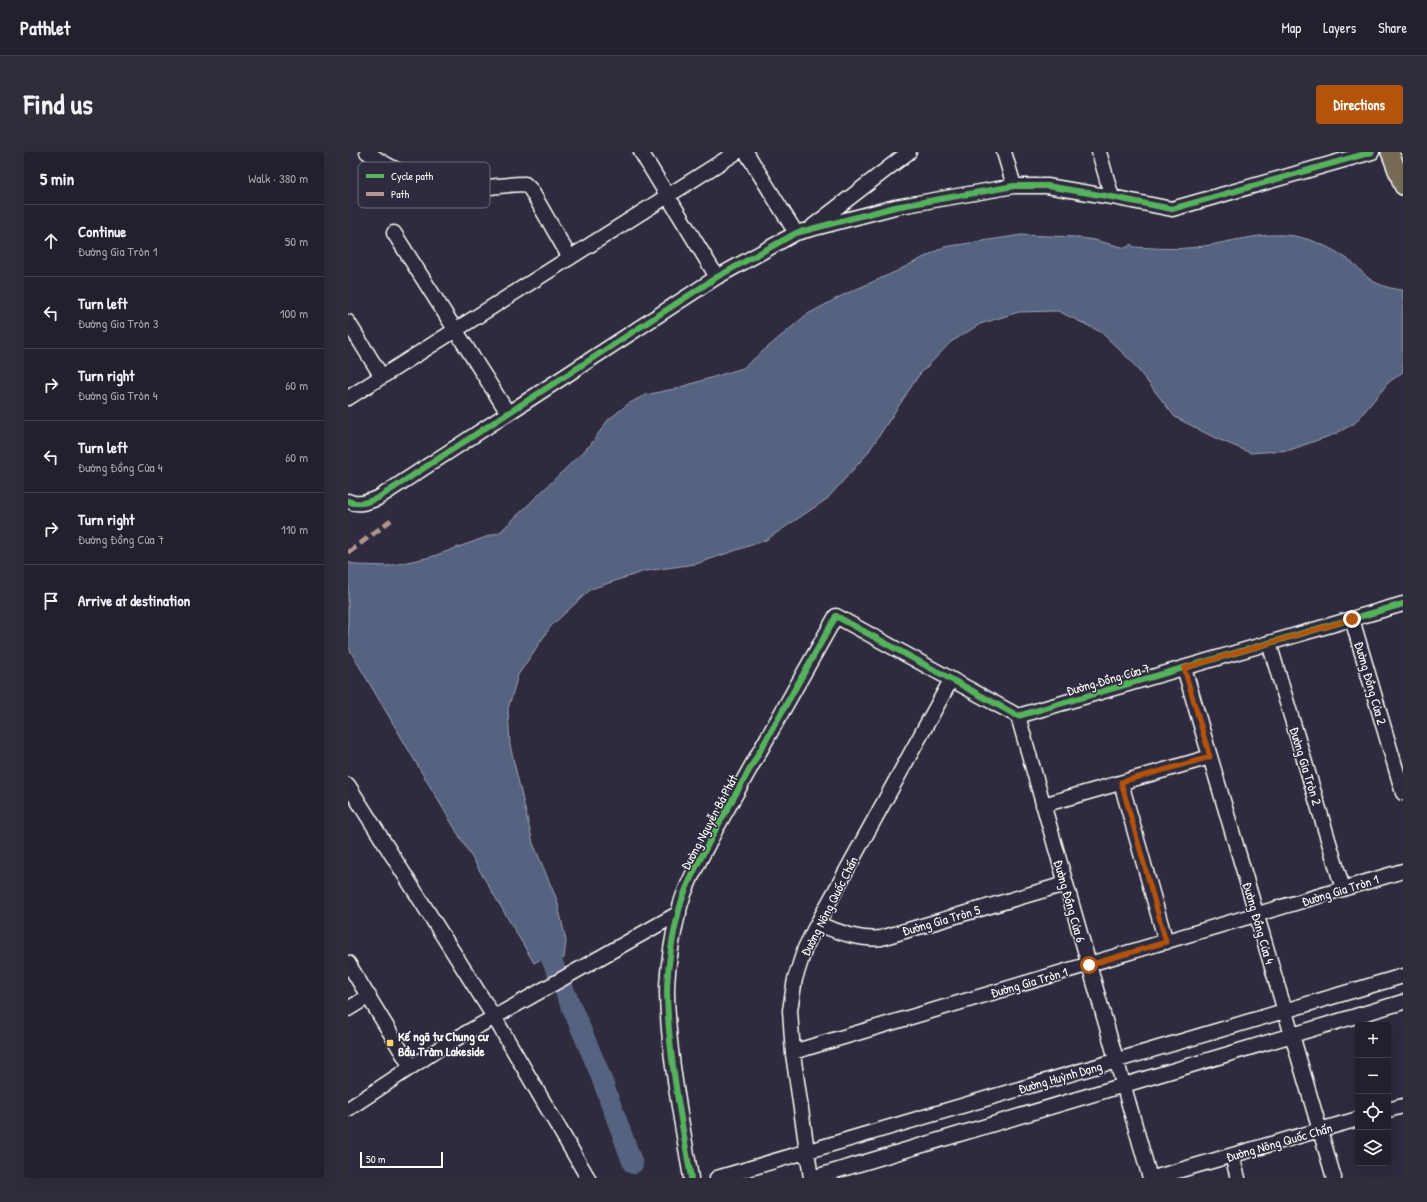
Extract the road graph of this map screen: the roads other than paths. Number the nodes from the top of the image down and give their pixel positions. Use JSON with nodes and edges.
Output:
{"nodes":[{"id":1,"x":367,"y":152,"type":"edge"},
{"id":2,"x":641,"y":152,"type":"edge"},
{"id":3,"x":736,"y":152,"type":"edge"},
{"id":4,"x":746,"y":152,"type":"edge"},
{"id":5,"x":909,"y":152,"type":"edge"},
{"id":6,"x":1004,"y":152,"type":"edge"},
{"id":7,"x":1100,"y":152,"type":"edge"},
{"id":8,"x":1372,"y":152,"type":"edge"},
{"id":9,"x":1390,"y":152,"type":"edge"},
{"id":10,"x":384,"y":162,"type":"edge"},
{"id":11,"x":1014,"y":186,"type":"junction"},
{"id":12,"x":1403,"y":186,"type":"edge"},
{"id":13,"x":490,"y":187,"type":"edge"},
{"id":14,"x":668,"y":196,"type":"junction"},
{"id":15,"x":1112,"y":197,"type":"junction"},
{"id":16,"x":802,"y":232,"type":"junction"},
{"id":17,"x":394,"y":233,"type":"dead end"},
{"id":18,"x":570,"y":258,"type":"junction"},
{"id":19,"x":717,"y":277,"type":"junction"},
{"id":20,"x":348,"y":322,"type":"edge"},
{"id":21,"x":456,"y":330,"type":"junction"},
{"id":22,"x":382,"y":377,"type":"junction"},
{"id":23,"x":348,"y":398,"type":"edge"},
{"id":24,"x":508,"y":413,"type":"junction"},
{"id":25,"x":348,"y":501,"type":"edge"},
{"id":26,"x":1403,"y":604,"type":"edge"},
{"id":27,"x":1352,"y":619,"type":"junction"},
{"id":28,"x":1269,"y":644,"type":"junction"},
{"id":29,"x":1184,"y":668,"type":"junction"},
{"id":30,"x":951,"y":680,"type":"junction"},
{"id":31,"x":1018,"y":716,"type":"junction"},
{"id":32,"x":1210,"y":757,"type":"junction"},
{"id":33,"x":1121,"y":782,"type":"junction"},
{"id":34,"x":348,"y":785,"type":"edge"},
{"id":35,"x":1403,"y":793,"type":"edge"},
{"id":36,"x":1043,"y":805,"type":"junction"},
{"id":37,"x":1403,"y":871,"type":"edge"},
{"id":38,"x":1066,"y":884,"type":"junction"},
{"id":39,"x":1343,"y":889,"type":"junction"},
{"id":40,"x":679,"y":913,"type":"junction"},
{"id":41,"x":1257,"y":915,"type":"junction"},
{"id":42,"x":817,"y":924,"type":"junction"},
{"id":43,"x":1166,"y":942,"type":"junction"},
{"id":44,"x":348,"y":963,"type":"edge"},
{"id":45,"x":1089,"y":965,"type":"junction"},
{"id":46,"x":1403,"y":976,"type":"edge"},
{"id":47,"x":369,"y":996,"type":"junction"},
{"id":48,"x":1403,"y":1002,"type":"edge"},
{"id":49,"x":348,"y":1009,"type":"edge"},
{"id":50,"x":1285,"y":1010,"type":"junction"},
{"id":51,"x":494,"y":1017,"type":"junction"},
{"id":52,"x":1292,"y":1035,"type":"junction"},
{"id":53,"x":793,"y":1052,"type":"junction"},
{"id":54,"x":1116,"y":1060,"type":"junction"},
{"id":55,"x":411,"y":1067,"type":"junction"},
{"id":56,"x":1123,"y":1085,"type":"junction"},
{"id":57,"x":1403,"y":1106,"type":"edge"},
{"id":58,"x":348,"y":1109,"type":"edge"},
{"id":59,"x":1391,"y":1109,"type":"edge"},
{"id":60,"x":1355,"y":1120,"type":"edge"},
{"id":61,"x":1320,"y":1130,"type":"junction"},
{"id":62,"x":806,"y":1151,"type":"junction"},
{"id":63,"x":1232,"y":1156,"type":"junction"},
{"id":64,"x":588,"y":1178,"type":"edge"},
{"id":65,"x":691,"y":1178,"type":"edge"},
{"id":66,"x":718,"y":1178,"type":"edge"},
{"id":67,"x":811,"y":1178,"type":"edge"},
{"id":68,"x":1150,"y":1178,"type":"edge"},
{"id":69,"x":1153,"y":1178,"type":"edge"},
{"id":70,"x":1238,"y":1178,"type":"edge"},
{"id":71,"x":1334,"y":1178,"type":"edge"}],
"edges":[{"from":1,"to":10,"type":"street"},
{"from":2,"to":14,"type":"street"},
{"from":3,"to":14,"type":"street"},
{"from":4,"to":16,"type":"street"},
{"from":5,"to":16,"type":"street"},
{"from":6,"to":11,"type":"street"},
{"from":7,"to":15,"type":"street"},
{"from":8,"to":15,"type":"street"},
{"from":9,"to":12,"type":"main road"},
{"from":11,"to":15,"type":"street"},
{"from":11,"to":16,"type":"street"},
{"from":13,"to":18,"type":"street"},
{"from":14,"to":18,"type":"street"},
{"from":14,"to":19,"type":"street"},
{"from":16,"to":19,"type":"street"},
{"from":17,"to":21,"type":"street"},
{"from":18,"to":21,"type":"street"},
{"from":19,"to":24,"type":"street"},
{"from":20,"to":22,"type":"street"},
{"from":21,"to":22,"type":"street"},
{"from":21,"to":24,"type":"street"},
{"from":22,"to":23,"type":"street"},
{"from":24,"to":25,"type":"street"},
{"from":26,"to":27,"type":"street","name":"Đường Đồng Cửa 7"},
{"from":27,"to":28,"type":"street","name":"Đường Đồng Cửa 7"},
{"from":27,"to":35,"type":"street","name":"Đường Đồng Cửa 2"},
{"from":28,"to":29,"type":"street","name":"Đường Đồng Cửa 7"},
{"from":28,"to":39,"type":"street","name":"Đường Gia Tròn 2"},
{"from":29,"to":31,"type":"street","name":"Đường Đồng Cửa 7"},
{"from":29,"to":32,"type":"street","name":"Đường Đồng Cửa 4"},
{"from":30,"to":31,"type":"street"},
{"from":30,"to":40,"type":"street","name":"Đường Nguyễn Bá Phát"},
{"from":30,"to":42,"type":"street","name":"Đường Nông Quốc Chấn"},
{"from":31,"to":36,"type":"street","name":"Đường Đồng Cửa 6"},
{"from":32,"to":33,"type":"street"},
{"from":32,"to":41,"type":"street","name":"Đường Đồng Cửa 4"},
{"from":33,"to":36,"type":"street"},
{"from":33,"to":43,"type":"street"},
{"from":34,"to":51,"type":"street"},
{"from":36,"to":38,"type":"street","name":"Đường Đồng Cửa 6"},
{"from":37,"to":39,"type":"street","name":"Đường Gia Tròn 1"},
{"from":38,"to":42,"type":"street","name":"Đường Gia Tròn 5"},
{"from":38,"to":45,"type":"street","name":"Đường Đồng Cửa 6"},
{"from":39,"to":41,"type":"street","name":"Đường Gia Tròn 1"},
{"from":40,"to":51,"type":"street"},
{"from":40,"to":65,"type":"street","name":"Đường Nguyễn Bá Phát"},
{"from":41,"to":43,"type":"street","name":"Đường Gia Tròn 1"},
{"from":41,"to":50,"type":"street","name":"Đường Đồng Cửa 4"},
{"from":42,"to":53,"type":"street","name":"Đường Nông Quốc Chấn"},
{"from":43,"to":45,"type":"street","name":"Đường Gia Tròn 1"},
{"from":44,"to":47,"type":"street"},
{"from":45,"to":53,"type":"street","name":"Đường Gia Tròn 1"},
{"from":45,"to":54,"type":"street","name":"Đường Đồng Cửa 6"},
{"from":46,"to":50,"type":"street","name":"Đường Huỳnh Dạng"},
{"from":47,"to":49,"type":"street"},
{"from":47,"to":55,"type":"street"},
{"from":48,"to":52,"type":"street","name":"Đường Huỳnh Dạng"},
{"from":50,"to":52,"type":"street","name":"Đường Đồng Cửa 4"},
{"from":50,"to":54,"type":"street","name":"Đường Huỳnh Dạng"},
{"from":51,"to":55,"type":"street"},
{"from":51,"to":64,"type":"street"},
{"from":52,"to":56,"type":"street","name":"Đường Huỳnh Dạng"},
{"from":52,"to":61,"type":"street","name":"Đường Đồng Cửa 4"},
{"from":53,"to":62,"type":"street","name":"Đường Nông Quốc Chấn"},
{"from":54,"to":56,"type":"street","name":"Đường Đồng Cửa 6"},
{"from":54,"to":62,"type":"street","name":"Đường Huỳnh Dạng"},
{"from":55,"to":58,"type":"street"},
{"from":56,"to":67,"type":"street","name":"Đường Huỳnh Dạng"},
{"from":56,"to":68,"type":"street","name":"Đường Đồng Cửa 6"},
{"from":57,"to":59,"type":"street"},
{"from":60,"to":61,"type":"street","name":"Đường Nông Quốc Chấn"},
{"from":61,"to":63,"type":"street","name":"Đường Nông Quốc Chấn"},
{"from":61,"to":71,"type":"street","name":"Đường Đồng Cửa 4"},
{"from":62,"to":66,"type":"street","name":"Đường Huỳnh Dạng"},
{"from":62,"to":67,"type":"street","name":"Đường Nông Quốc Chấn"},
{"from":63,"to":69,"type":"street","name":"Đường Nông Quốc Chấn"},
{"from":63,"to":70,"type":"street"}]}
